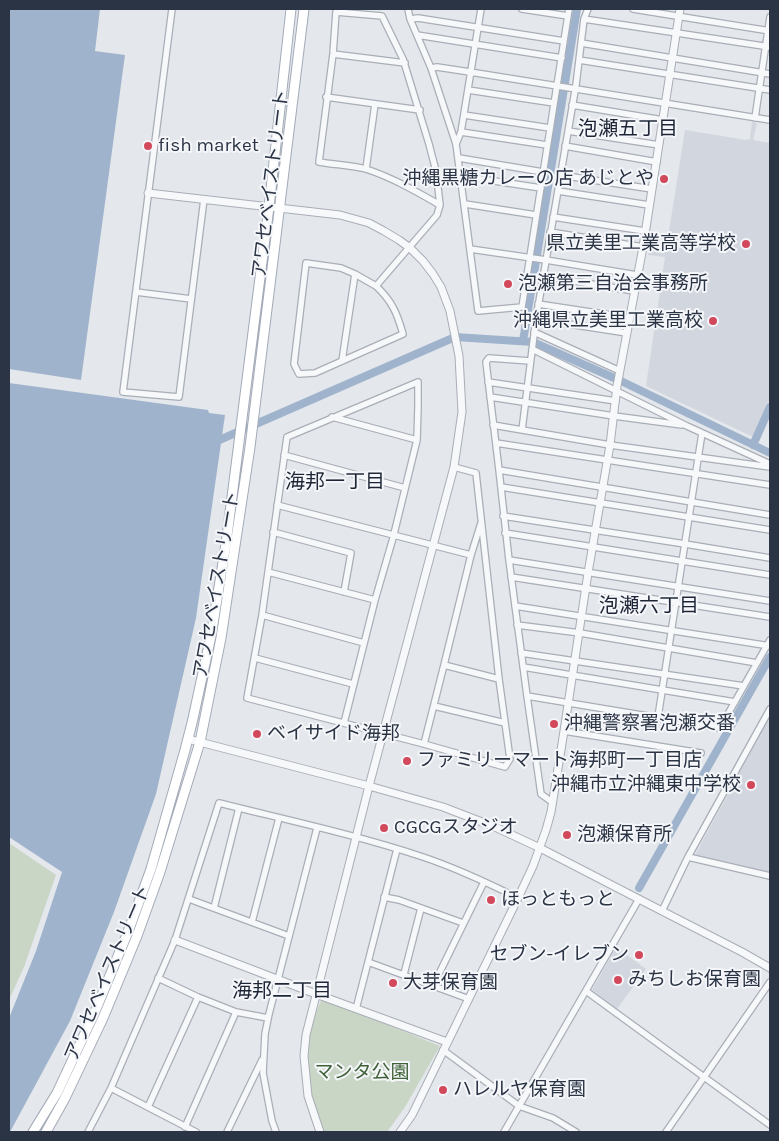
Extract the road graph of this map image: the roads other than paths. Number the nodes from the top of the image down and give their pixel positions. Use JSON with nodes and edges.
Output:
{"nodes":[{"id":1,"x":172,"y":9,"type":"edge"},
{"id":2,"x":291,"y":9,"type":"edge"},
{"id":3,"x":304,"y":9,"type":"edge"},
{"id":4,"x":408,"y":9,"type":"edge"},
{"id":5,"x":481,"y":9,"type":"edge"},
{"id":6,"x":522,"y":9,"type":"edge"},
{"id":7,"x":569,"y":9,"type":"edge"},
{"id":8,"x":588,"y":9,"type":"edge"},
{"id":9,"x":632,"y":9,"type":"edge"},
{"id":10,"x":679,"y":13,"type":"edge"},
{"id":11,"x":568,"y":16,"type":"junction"},
{"id":12,"x":770,"y":17,"type":"edge"},
{"id":13,"x":410,"y":18,"type":"junction"},
{"id":14,"x":584,"y":19,"type":"junction"},
{"id":15,"x":478,"y":28,"type":"junction"},
{"id":16,"x":769,"y":31,"type":"edge"},
{"id":17,"x":676,"y":32,"type":"junction"},
{"id":18,"x":417,"y":35,"type":"junction"},
{"id":19,"x":564,"y":41,"type":"junction"},
{"id":20,"x":581,"y":43,"type":"junction"},
{"id":21,"x":475,"y":44,"type":"junction"},
{"id":22,"x":768,"y":47,"type":"edge"},
{"id":23,"x":333,"y":54,"type":"junction"},
{"id":24,"x":562,"y":58,"type":"junction"},
{"id":25,"x":671,"y":59,"type":"junction"},
{"id":26,"x":579,"y":60,"type":"junction"},
{"id":27,"x":405,"y":63,"type":"junction"},
{"id":28,"x":431,"y":68,"type":"junction"},
{"id":29,"x":470,"y":72,"type":"junction"},
{"id":30,"x":762,"y":73,"type":"junction"},
{"id":31,"x":770,"y":74,"type":"edge"},
{"id":32,"x":669,"y":75,"type":"junction"},
{"id":33,"x":557,"y":86,"type":"junction"},
{"id":34,"x":575,"y":88,"type":"junction"},
{"id":35,"x":759,"y":88,"type":"junction"},
{"id":36,"x":468,"y":90,"type":"junction"},
{"id":37,"x":770,"y":90,"type":"edge"},
{"id":38,"x":326,"y":97,"type":"junction"},
{"id":39,"x":554,"y":103,"type":"junction"},
{"id":40,"x":665,"y":103,"type":"junction"},
{"id":41,"x":375,"y":104,"type":"junction"},
{"id":42,"x":572,"y":105,"type":"junction"},
{"id":43,"x":420,"y":110,"type":"junction"},
{"id":44,"x":464,"y":115,"type":"junction"},
{"id":45,"x":755,"y":118,"type":"junction"},
{"id":46,"x":663,"y":120,"type":"junction"},
{"id":47,"x":770,"y":120,"type":"edge"},
{"id":48,"x":550,"y":128,"type":"junction"},
{"id":49,"x":568,"y":131,"type":"junction"},
{"id":50,"x":461,"y":132,"type":"junction"},
{"id":51,"x":456,"y":144,"type":"junction"},
{"id":52,"x":547,"y":145,"type":"junction"},
{"id":53,"x":659,"y":145,"type":"junction"},
{"id":54,"x":565,"y":146,"type":"junction"},
{"id":55,"x":458,"y":158,"type":"junction"},
{"id":56,"x":657,"y":162,"type":"junction"},
{"id":57,"x":366,"y":170,"type":"junction"},
{"id":58,"x":543,"y":172,"type":"junction"},
{"id":59,"x":560,"y":175,"type":"junction"},
{"id":60,"x":461,"y":176,"type":"junction"},
{"id":61,"x":540,"y":188,"type":"junction"},
{"id":62,"x":652,"y":189,"type":"junction"},
{"id":63,"x":558,"y":191,"type":"junction"},
{"id":64,"x":148,"y":193,"type":"junction"},
{"id":65,"x":204,"y":200,"type":"junction"},
{"id":66,"x":465,"y":204,"type":"junction"},
{"id":67,"x":440,"y":205,"type":"junction"},
{"id":68,"x":650,"y":205,"type":"junction"},
{"id":69,"x":269,"y":207,"type":"junction"},
{"id":70,"x":280,"y":208,"type":"junction"},
{"id":71,"x":536,"y":215,"type":"junction"},
{"id":72,"x":553,"y":217,"type":"junction"},
{"id":73,"x":645,"y":231,"type":"junction"},
{"id":74,"x":550,"y":232,"type":"junction"},
{"id":75,"x":643,"y":247,"type":"junction"},
{"id":76,"x":410,"y":248,"type":"junction"},
{"id":77,"x":470,"y":249,"type":"junction"},
{"id":78,"x":529,"y":258,"type":"junction"},
{"id":79,"x":546,"y":260,"type":"junction"},
{"id":80,"x":355,"y":274,"type":"junction"},
{"id":81,"x":637,"y":275,"type":"junction"},
{"id":82,"x":543,"y":276,"type":"junction"},
{"id":83,"x":376,"y":286,"type":"junction"},
{"id":84,"x":634,"y":291,"type":"junction"},
{"id":85,"x":136,"y":292,"type":"junction"},
{"id":86,"x":191,"y":299,"type":"junction"},
{"id":87,"x":538,"y":304,"type":"junction"},
{"id":88,"x":630,"y":318,"type":"junction"},
{"id":89,"x":536,"y":319,"type":"junction"},
{"id":90,"x":534,"y":332,"type":"junction"},
{"id":91,"x":627,"y":333,"type":"junction"},
{"id":92,"x":532,"y":349,"type":"junction"},
{"id":93,"x":342,"y":361,"type":"junction"},
{"id":94,"x":530,"y":361,"type":"junction"},
{"id":95,"x":620,"y":370,"type":"junction"},
{"id":96,"x":488,"y":382,"type":"junction"},
{"id":97,"x":527,"y":388,"type":"junction"},
{"id":98,"x":617,"y":391,"type":"junction"},
{"id":99,"x":490,"y":397,"type":"junction"},
{"id":100,"x":616,"y":401,"type":"junction"},
{"id":101,"x":525,"y":403,"type":"junction"},
{"id":102,"x":614,"y":416,"type":"junction"},
{"id":103,"x":332,"y":417,"type":"junction"},
{"id":104,"x":493,"y":425,"type":"junction"},
{"id":105,"x":687,"y":426,"type":"junction"},
{"id":106,"x":522,"y":430,"type":"junction"},
{"id":107,"x":702,"y":433,"type":"junction"},
{"id":108,"x":417,"y":440,"type":"junction"},
{"id":109,"x":496,"y":443,"type":"junction"},
{"id":110,"x":610,"y":445,"type":"junction"},
{"id":111,"x":284,"y":456,"type":"junction"},
{"id":112,"x":698,"y":458,"type":"junction"},
{"id":113,"x":608,"y":460,"type":"junction"},
{"id":114,"x":770,"y":466,"type":"edge"},
{"id":115,"x":454,"y":467,"type":"junction"},
{"id":116,"x":499,"y":470,"type":"junction"},
{"id":117,"x":696,"y":474,"type":"junction"},
{"id":118,"x":770,"y":485,"type":"edge"},
{"id":119,"x":501,"y":487,"type":"junction"},
{"id":120,"x":603,"y":487,"type":"junction"},
{"id":121,"x":405,"y":488,"type":"junction"},
{"id":122,"x":600,"y":502,"type":"junction"},
{"id":123,"x":691,"y":502,"type":"junction"},
{"id":124,"x":276,"y":505,"type":"junction"},
{"id":125,"x":770,"y":515,"type":"edge"},
{"id":126,"x":503,"y":516,"type":"junction"},
{"id":127,"x":689,"y":516,"type":"junction"},
{"id":128,"x":482,"y":521,"type":"junction"},
{"id":129,"x":596,"y":530,"type":"junction"},
{"id":130,"x":770,"y":530,"type":"edge"},
{"id":131,"x":274,"y":532,"type":"junction"},
{"id":132,"x":505,"y":532,"type":"junction"},
{"id":133,"x":394,"y":534,"type":"junction"},
{"id":134,"x":685,"y":544,"type":"junction"},
{"id":135,"x":432,"y":545,"type":"junction"},
{"id":136,"x":593,"y":546,"type":"junction"},
{"id":137,"x":470,"y":555,"type":"junction"},
{"id":138,"x":770,"y":558,"type":"edge"},
{"id":139,"x":509,"y":560,"type":"junction"},
{"id":140,"x":682,"y":561,"type":"junction"},
{"id":141,"x":268,"y":572,"type":"junction"},
{"id":142,"x":588,"y":573,"type":"junction"},
{"id":143,"x":770,"y":575,"type":"edge"},
{"id":144,"x":511,"y":577,"type":"junction"},
{"id":145,"x":678,"y":586,"type":"junction"},
{"id":146,"x":586,"y":588,"type":"junction"},
{"id":147,"x":344,"y":592,"type":"junction"},
{"id":148,"x":375,"y":600,"type":"junction"},
{"id":149,"x":770,"y":601,"type":"edge"},
{"id":150,"x":676,"y":602,"type":"junction"},
{"id":151,"x":515,"y":606,"type":"junction"},
{"id":152,"x":262,"y":615,"type":"junction"},
{"id":153,"x":582,"y":616,"type":"junction"},
{"id":154,"x":770,"y":617,"type":"edge"},
{"id":155,"x":517,"y":625,"type":"junction"},
{"id":156,"x":671,"y":630,"type":"junction"},
{"id":157,"x":580,"y":633,"type":"junction"},
{"id":158,"x":364,"y":642,"type":"junction"},
{"id":159,"x":769,"y":644,"type":"edge"},
{"id":160,"x":668,"y":648,"type":"junction"},
{"id":161,"x":521,"y":653,"type":"junction"},
{"id":162,"x":254,"y":658,"type":"junction"},
{"id":163,"x":575,"y":660,"type":"junction"},
{"id":164,"x":758,"y":663,"type":"junction"},
{"id":165,"x":444,"y":665,"type":"junction"},
{"id":166,"x":523,"y":667,"type":"junction"},
{"id":167,"x":664,"y":673,"type":"junction"},
{"id":168,"x":573,"y":676,"type":"junction"},
{"id":169,"x":499,"y":679,"type":"junction"},
{"id":170,"x":353,"y":684,"type":"junction"},
{"id":171,"x":744,"y":686,"type":"junction"},
{"id":172,"x":662,"y":690,"type":"junction"},
{"id":173,"x":526,"y":696,"type":"junction"},
{"id":174,"x":735,"y":702,"type":"junction"},
{"id":175,"x":569,"y":703,"type":"junction"},
{"id":176,"x":434,"y":706,"type":"junction"},
{"id":177,"x":770,"y":709,"type":"edge"},
{"id":178,"x":658,"y":717,"type":"junction"},
{"id":179,"x":344,"y":723,"type":"junction"},
{"id":180,"x":505,"y":723,"type":"junction"},
{"id":181,"x":564,"y":732,"type":"junction"},
{"id":182,"x":383,"y":733,"type":"junction"},
{"id":183,"x":188,"y":739,"type":"junction"},
{"id":184,"x":200,"y":742,"type":"junction"},
{"id":185,"x":424,"y":744,"type":"junction"},
{"id":186,"x":701,"y":753,"type":"dead end"},
{"id":187,"x":369,"y":786,"type":"junction"},
{"id":188,"x":552,"y":802,"type":"junction"},
{"id":189,"x":239,"y":808,"type":"junction"},
{"id":190,"x":279,"y":818,"type":"junction"},
{"id":191,"x":317,"y":828,"type":"junction"},
{"id":192,"x":356,"y":838,"type":"junction"},
{"id":193,"x":540,"y":848,"type":"junction"},
{"id":194,"x":397,"y":849,"type":"junction"},
{"id":195,"x":688,"y":857,"type":"junction"},
{"id":196,"x":770,"y":876,"type":"edge"},
{"id":197,"x":484,"y":882,"type":"junction"},
{"id":198,"x":384,"y":898,"type":"junction"},
{"id":199,"x":518,"y":898,"type":"junction"},
{"id":200,"x":189,"y":899,"type":"junction"},
{"id":201,"x":639,"y":899,"type":"junction"},
{"id":202,"x":214,"y":908,"type":"junction"},
{"id":203,"x":421,"y":908,"type":"junction"},
{"id":204,"x":662,"y":912,"type":"junction"},
{"id":205,"x":252,"y":922,"type":"junction"},
{"id":206,"x":463,"y":923,"type":"junction"},
{"id":207,"x":288,"y":936,"type":"junction"},
{"id":208,"x":176,"y":940,"type":"junction"},
{"id":209,"x":368,"y":962,"type":"junction"},
{"id":210,"x":770,"y":968,"type":"edge"},
{"id":211,"x":404,"y":974,"type":"junction"},
{"id":212,"x":158,"y":978,"type":"junction"},
{"id":213,"x":278,"y":979,"type":"junction"},
{"id":214,"x":770,"y":982,"type":"edge"},
{"id":215,"x":433,"y":986,"type":"junction"},
{"id":216,"x":586,"y":991,"type":"junction"},
{"id":217,"x":316,"y":994,"type":"junction"},
{"id":218,"x":198,"y":997,"type":"junction"},
{"id":219,"x":469,"y":999,"type":"junction"},
{"id":220,"x":356,"y":1008,"type":"junction"},
{"id":221,"x":236,"y":1012,"type":"junction"},
{"id":222,"x":268,"y":1018,"type":"junction"},
{"id":223,"x":447,"y":1042,"type":"junction"},
{"id":224,"x":443,"y":1050,"type":"junction"},
{"id":225,"x":263,"y":1057,"type":"junction"},
{"id":226,"x":704,"y":1076,"type":"junction"},
{"id":227,"x":111,"y":1088,"type":"junction"},
{"id":228,"x":519,"y":1106,"type":"junction"},
{"id":229,"x":148,"y":1107,"type":"junction"},
{"id":230,"x":770,"y":1125,"type":"edge"},
{"id":231,"x":185,"y":1127,"type":"junction"},
{"id":232,"x":318,"y":1131,"type":"edge"},
{"id":233,"x":33,"y":1132,"type":"edge"},
{"id":234,"x":46,"y":1132,"type":"edge"},
{"id":235,"x":89,"y":1132,"type":"edge"},
{"id":236,"x":196,"y":1132,"type":"edge"},
{"id":237,"x":227,"y":1132,"type":"edge"},
{"id":238,"x":276,"y":1132,"type":"edge"},
{"id":239,"x":400,"y":1132,"type":"edge"},
{"id":240,"x":504,"y":1132,"type":"edge"},
{"id":241,"x":576,"y":1132,"type":"edge"},
{"id":242,"x":666,"y":1132,"type":"edge"}],
"edges":[{"from":1,"to":64,"type":"street"},
{"from":2,"to":69,"type":"main road","name":"アワセベイストリート"},
{"from":3,"to":70,"type":"main road","name":"アワセベイストリート"},
{"from":4,"to":13,"type":"street"},
{"from":5,"to":15,"type":"street"},
{"from":6,"to":11,"type":"street"},
{"from":7,"to":11,"type":"street"},
{"from":8,"to":14,"type":"street"},
{"from":9,"to":10,"type":"street"},
{"from":10,"to":16,"type":"street"},
{"from":10,"to":17,"type":"street"},
{"from":11,"to":19,"type":"street"},
{"from":12,"to":16,"type":"street"},
{"from":13,"to":15,"type":"street"},
{"from":13,"to":18,"type":"street"},
{"from":14,"to":17,"type":"street"},
{"from":14,"to":20,"type":"street"},
{"from":15,"to":19,"type":"street"},
{"from":15,"to":21,"type":"street"},
{"from":16,"to":22,"type":"street"},
{"from":17,"to":22,"type":"street"},
{"from":17,"to":25,"type":"street"},
{"from":18,"to":21,"type":"street"},
{"from":18,"to":28,"type":"street"},
{"from":19,"to":24,"type":"street"},
{"from":20,"to":25,"type":"street"},
{"from":20,"to":26,"type":"street"},
{"from":21,"to":24,"type":"street"},
{"from":21,"to":29,"type":"street"},
{"from":22,"to":30,"type":"street"},
{"from":23,"to":27,"type":"street"},
{"from":23,"to":27,"type":"street"},
{"from":23,"to":38,"type":"street"},
{"from":24,"to":33,"type":"street"},
{"from":25,"to":30,"type":"street"},
{"from":25,"to":32,"type":"street"},
{"from":26,"to":32,"type":"street"},
{"from":26,"to":34,"type":"street"},
{"from":27,"to":43,"type":"street"},
{"from":28,"to":29,"type":"street"},
{"from":28,"to":51,"type":"street"},
{"from":29,"to":33,"type":"street"},
{"from":29,"to":36,"type":"street"},
{"from":30,"to":31,"type":"street"},
{"from":30,"to":35,"type":"street"},
{"from":32,"to":35,"type":"street"},
{"from":32,"to":40,"type":"street"},
{"from":33,"to":34,"type":"street"},
{"from":33,"to":39,"type":"street"},
{"from":34,"to":40,"type":"street"},
{"from":34,"to":42,"type":"street"},
{"from":35,"to":37,"type":"street"},
{"from":35,"to":45,"type":"street"},
{"from":36,"to":39,"type":"street"},
{"from":36,"to":44,"type":"street"},
{"from":38,"to":41,"type":"street"},
{"from":38,"to":57,"type":"street"},
{"from":39,"to":48,"type":"street"},
{"from":40,"to":45,"type":"street"},
{"from":40,"to":46,"type":"street"},
{"from":41,"to":43,"type":"street"},
{"from":41,"to":57,"type":"street"},
{"from":42,"to":46,"type":"street"},
{"from":42,"to":49,"type":"street"},
{"from":43,"to":67,"type":"street"},
{"from":44,"to":48,"type":"street"},
{"from":44,"to":50,"type":"street"},
{"from":45,"to":47,"type":"street"},
{"from":46,"to":53,"type":"street"},
{"from":48,"to":52,"type":"street"},
{"from":49,"to":53,"type":"street"},
{"from":49,"to":54,"type":"street"},
{"from":50,"to":51,"type":"street"},
{"from":50,"to":52,"type":"street"},
{"from":51,"to":55,"type":"street"},
{"from":52,"to":58,"type":"street"},
{"from":53,"to":56,"type":"street"},
{"from":54,"to":56,"type":"street"},
{"from":54,"to":59,"type":"street"},
{"from":55,"to":58,"type":"street"},
{"from":55,"to":60,"type":"street"},
{"from":56,"to":62,"type":"street"},
{"from":57,"to":67,"type":"street"},
{"from":58,"to":61,"type":"street"},
{"from":59,"to":62,"type":"street"},
{"from":59,"to":63,"type":"street"},
{"from":60,"to":61,"type":"street"},
{"from":60,"to":66,"type":"street"},
{"from":61,"to":71,"type":"street"},
{"from":62,"to":68,"type":"street"},
{"from":63,"to":68,"type":"street"},
{"from":63,"to":72,"type":"street"},
{"from":64,"to":65,"type":"street"},
{"from":64,"to":85,"type":"street"},
{"from":65,"to":69,"type":"street"},
{"from":65,"to":86,"type":"street"},
{"from":66,"to":71,"type":"street"},
{"from":66,"to":77,"type":"street"},
{"from":67,"to":76,"type":"street"},
{"from":68,"to":73,"type":"street"},
{"from":69,"to":70,"type":"street"},
{"from":69,"to":183,"type":"main road","name":"アワセベイストリート"},
{"from":70,"to":76,"type":"street"},
{"from":70,"to":184,"type":"main road","name":"アワセベイストリート"},
{"from":71,"to":78,"type":"street"},
{"from":72,"to":73,"type":"street"},
{"from":72,"to":74,"type":"street"},
{"from":73,"to":75,"type":"street"},
{"from":74,"to":75,"type":"street"},
{"from":74,"to":79,"type":"street"},
{"from":75,"to":81,"type":"street"},
{"from":76,"to":83,"type":"street"},
{"from":76,"to":115,"type":"street"},
{"from":77,"to":78,"type":"street"},
{"from":77,"to":78,"type":"street"},
{"from":78,"to":79,"type":"street"},
{"from":79,"to":81,"type":"street"},
{"from":79,"to":82,"type":"street"},
{"from":80,"to":83,"type":"street"},
{"from":80,"to":93,"type":"street"},
{"from":80,"to":93,"type":"street"},
{"from":81,"to":84,"type":"street"},
{"from":82,"to":84,"type":"street"},
{"from":82,"to":87,"type":"street"},
{"from":83,"to":93,"type":"street"},
{"from":84,"to":88,"type":"street"},
{"from":85,"to":86,"type":"street"},
{"from":85,"to":86,"type":"street"},
{"from":87,"to":88,"type":"street"},
{"from":87,"to":89,"type":"street"},
{"from":88,"to":91,"type":"street"},
{"from":89,"to":90,"type":"street"},
{"from":89,"to":91,"type":"street"},
{"from":90,"to":92,"type":"street"},
{"from":90,"to":95,"type":"street"},
{"from":91,"to":95,"type":"street"},
{"from":92,"to":94,"type":"street"},
{"from":92,"to":98,"type":"street"},
{"from":94,"to":96,"type":"street"},
{"from":94,"to":97,"type":"street"},
{"from":95,"to":98,"type":"street"},
{"from":96,"to":97,"type":"street"},
{"from":96,"to":99,"type":"street"},
{"from":97,"to":100,"type":"street"},
{"from":97,"to":101,"type":"street"},
{"from":98,"to":100,"type":"street"},
{"from":98,"to":105,"type":"street"},
{"from":99,"to":101,"type":"street"},
{"from":99,"to":104,"type":"street"},
{"from":100,"to":102,"type":"street"},
{"from":101,"to":102,"type":"street"},
{"from":101,"to":106,"type":"street"},
{"from":102,"to":105,"type":"street"},
{"from":102,"to":110,"type":"street"},
{"from":103,"to":108,"type":"street"},
{"from":103,"to":108,"type":"street"},
{"from":103,"to":111,"type":"street"},
{"from":104,"to":106,"type":"street"},
{"from":104,"to":109,"type":"street"},
{"from":105,"to":107,"type":"street"},
{"from":106,"to":110,"type":"street"},
{"from":107,"to":112,"type":"street"},
{"from":107,"to":114,"type":"street"},
{"from":108,"to":121,"type":"street"},
{"from":109,"to":113,"type":"street"},
{"from":109,"to":116,"type":"street"},
{"from":110,"to":112,"type":"street"},
{"from":110,"to":113,"type":"street"},
{"from":111,"to":121,"type":"street"},
{"from":111,"to":124,"type":"street"},
{"from":112,"to":114,"type":"street"},
{"from":112,"to":117,"type":"street"},
{"from":113,"to":117,"type":"street"},
{"from":113,"to":120,"type":"street"},
{"from":115,"to":128,"type":"street"},
{"from":115,"to":135,"type":"street"},
{"from":116,"to":119,"type":"street"},
{"from":116,"to":120,"type":"street"},
{"from":117,"to":118,"type":"street"},
{"from":117,"to":123,"type":"street"},
{"from":119,"to":122,"type":"street"},
{"from":119,"to":126,"type":"street"},
{"from":120,"to":122,"type":"street"},
{"from":120,"to":123,"type":"street"},
{"from":121,"to":133,"type":"street"},
{"from":122,"to":127,"type":"street"},
{"from":122,"to":129,"type":"street"},
{"from":123,"to":125,"type":"street"},
{"from":123,"to":127,"type":"street"},
{"from":124,"to":131,"type":"street"},
{"from":124,"to":133,"type":"street"},
{"from":126,"to":129,"type":"street"},
{"from":126,"to":132,"type":"street"},
{"from":127,"to":130,"type":"street"},
{"from":127,"to":134,"type":"street"},
{"from":128,"to":137,"type":"street"},
{"from":128,"to":169,"type":"street"},
{"from":129,"to":134,"type":"street"},
{"from":129,"to":136,"type":"street"},
{"from":131,"to":141,"type":"street"},
{"from":131,"to":147,"type":"street"},
{"from":132,"to":136,"type":"street"},
{"from":132,"to":139,"type":"street"},
{"from":133,"to":135,"type":"street"},
{"from":133,"to":148,"type":"street"},
{"from":134,"to":138,"type":"street"},
{"from":134,"to":140,"type":"street"},
{"from":135,"to":137,"type":"street"},
{"from":135,"to":182,"type":"street"},
{"from":136,"to":140,"type":"street"},
{"from":136,"to":142,"type":"street"},
{"from":137,"to":165,"type":"street"},
{"from":139,"to":142,"type":"street"},
{"from":139,"to":144,"type":"street"},
{"from":140,"to":143,"type":"street"},
{"from":140,"to":145,"type":"street"},
{"from":141,"to":147,"type":"street"},
{"from":141,"to":152,"type":"street"},
{"from":142,"to":145,"type":"street"},
{"from":142,"to":146,"type":"street"},
{"from":144,"to":146,"type":"street"},
{"from":144,"to":151,"type":"street"},
{"from":145,"to":149,"type":"street"},
{"from":145,"to":150,"type":"street"},
{"from":146,"to":150,"type":"street"},
{"from":146,"to":153,"type":"street"},
{"from":147,"to":148,"type":"street"},
{"from":148,"to":158,"type":"street"},
{"from":150,"to":154,"type":"street"},
{"from":150,"to":156,"type":"street"},
{"from":151,"to":153,"type":"street"},
{"from":151,"to":155,"type":"street"},
{"from":152,"to":158,"type":"street"},
{"from":152,"to":162,"type":"street"},
{"from":153,"to":156,"type":"street"},
{"from":153,"to":157,"type":"street"},
{"from":155,"to":157,"type":"street"},
{"from":155,"to":161,"type":"street"},
{"from":156,"to":159,"type":"street"},
{"from":156,"to":160,"type":"street"},
{"from":157,"to":160,"type":"street"},
{"from":157,"to":163,"type":"street"},
{"from":158,"to":170,"type":"street"},
{"from":159,"to":164,"type":"street"},
{"from":160,"to":164,"type":"street"},
{"from":160,"to":167,"type":"street"},
{"from":161,"to":163,"type":"street"},
{"from":161,"to":166,"type":"street"},
{"from":162,"to":170,"type":"street"},
{"from":162,"to":179,"type":"street"},
{"from":163,"to":167,"type":"street"},
{"from":163,"to":168,"type":"street"},
{"from":164,"to":171,"type":"street"},
{"from":165,"to":169,"type":"street"},
{"from":165,"to":176,"type":"street"},
{"from":166,"to":168,"type":"street"},
{"from":166,"to":173,"type":"street"},
{"from":167,"to":171,"type":"street"},
{"from":167,"to":172,"type":"street"},
{"from":168,"to":172,"type":"street"},
{"from":168,"to":175,"type":"street"},
{"from":169,"to":180,"type":"street"},
{"from":170,"to":179,"type":"street"},
{"from":171,"to":174,"type":"street"},
{"from":172,"to":174,"type":"street"},
{"from":172,"to":178,"type":"street"},
{"from":173,"to":175,"type":"street"},
{"from":173,"to":188,"type":"street"},
{"from":174,"to":178,"type":"street"},
{"from":175,"to":178,"type":"street"},
{"from":175,"to":181,"type":"street"},
{"from":176,"to":180,"type":"street"},
{"from":176,"to":185,"type":"street"},
{"from":177,"to":195,"type":"street"},
{"from":179,"to":182,"type":"street"},
{"from":180,"to":185,"type":"street"},
{"from":181,"to":186,"type":"street"},
{"from":181,"to":188,"type":"street"},
{"from":182,"to":185,"type":"street"},
{"from":182,"to":187,"type":"street"},
{"from":183,"to":184,"type":"street"},
{"from":183,"to":233,"type":"main road","name":"アワセベイストリート"},
{"from":184,"to":187,"type":"street"},
{"from":184,"to":234,"type":"main road","name":"アワセベイストリート"},
{"from":187,"to":192,"type":"street"},
{"from":187,"to":193,"type":"street"},
{"from":188,"to":193,"type":"street"},
{"from":189,"to":190,"type":"street"},
{"from":189,"to":200,"type":"street"},
{"from":189,"to":202,"type":"street"},
{"from":190,"to":191,"type":"street"},
{"from":190,"to":205,"type":"street"},
{"from":191,"to":192,"type":"street"},
{"from":191,"to":207,"type":"street"},
{"from":192,"to":194,"type":"street"},
{"from":192,"to":217,"type":"street"},
{"from":193,"to":199,"type":"street"},
{"from":193,"to":201,"type":"street"},
{"from":194,"to":197,"type":"street"},
{"from":194,"to":198,"type":"street"},
{"from":195,"to":196,"type":"street"},
{"from":195,"to":204,"type":"street"},
{"from":197,"to":199,"type":"street"},
{"from":197,"to":206,"type":"street"},
{"from":198,"to":203,"type":"street"},
{"from":198,"to":209,"type":"street"},
{"from":199,"to":219,"type":"street"},
{"from":200,"to":202,"type":"street"},
{"from":200,"to":208,"type":"street"},
{"from":201,"to":204,"type":"street"},
{"from":201,"to":216,"type":"street"},
{"from":202,"to":205,"type":"street"},
{"from":203,"to":206,"type":"street"},
{"from":203,"to":211,"type":"street"},
{"from":204,"to":210,"type":"street"},
{"from":205,"to":207,"type":"street"},
{"from":206,"to":215,"type":"street"},
{"from":207,"to":213,"type":"street"},
{"from":208,"to":212,"type":"street"},
{"from":208,"to":213,"type":"street"},
{"from":209,"to":211,"type":"street"},
{"from":209,"to":220,"type":"street"},
{"from":211,"to":215,"type":"street"},
{"from":212,"to":218,"type":"street"},
{"from":212,"to":227,"type":"street"},
{"from":213,"to":217,"type":"street"},
{"from":213,"to":222,"type":"street"},
{"from":214,"to":226,"type":"street"},
{"from":215,"to":219,"type":"street"},
{"from":216,"to":226,"type":"street"},
{"from":216,"to":228,"type":"street"},
{"from":217,"to":220,"type":"street"},
{"from":217,"to":232,"type":"street"},
{"from":218,"to":221,"type":"street"},
{"from":218,"to":229,"type":"street"},
{"from":219,"to":223,"type":"street"},
{"from":220,"to":223,"type":"street"},
{"from":221,"to":222,"type":"street"},
{"from":221,"to":231,"type":"street"},
{"from":222,"to":225,"type":"street"},
{"from":223,"to":224,"type":"street"},
{"from":224,"to":228,"type":"street"},
{"from":224,"to":239,"type":"street"},
{"from":225,"to":237,"type":"street"},
{"from":225,"to":238,"type":"street"},
{"from":226,"to":230,"type":"street"},
{"from":226,"to":242,"type":"street"},
{"from":227,"to":229,"type":"street"},
{"from":227,"to":235,"type":"street"},
{"from":228,"to":240,"type":"street"},
{"from":228,"to":241,"type":"street"},
{"from":229,"to":231,"type":"street"},
{"from":231,"to":236,"type":"street"}]}
